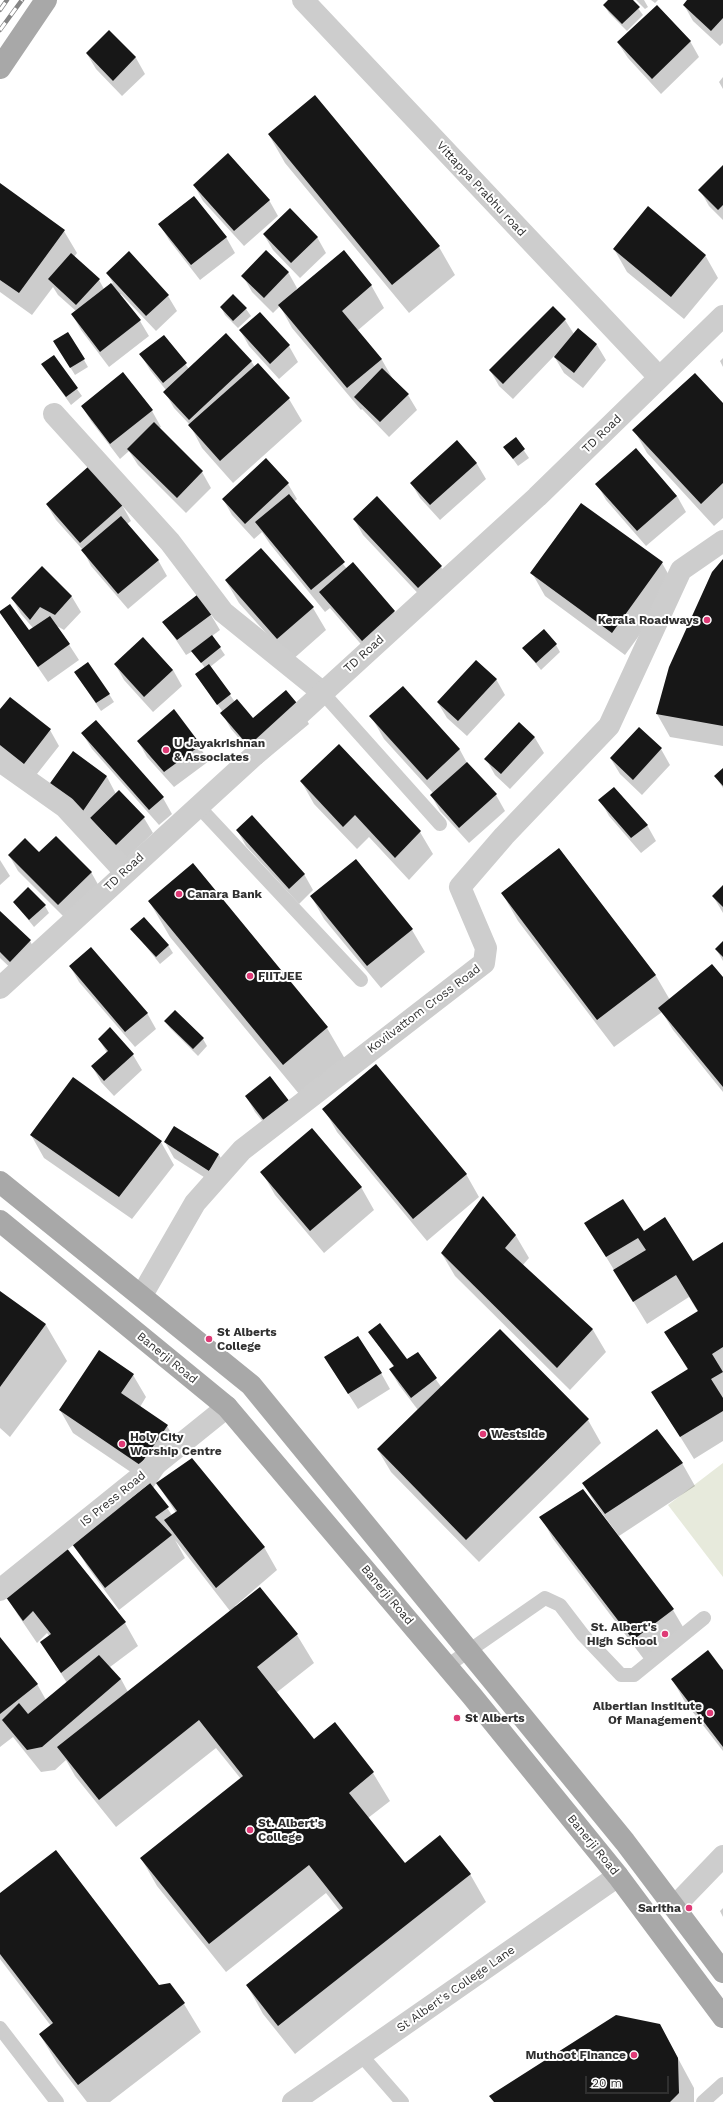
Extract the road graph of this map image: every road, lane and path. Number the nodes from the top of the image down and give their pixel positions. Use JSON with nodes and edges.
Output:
{"nodes":[{"id":1,"x":46,"y":0,"type":"edge"},
{"id":2,"x":303,"y":0,"type":"edge"},
{"id":3,"x":0,"y":68,"type":"edge"},
{"id":4,"x":723,"y":316,"type":"edge"},
{"id":5,"x":659,"y":378,"type":"junction"},
{"id":6,"x":54,"y":414,"type":"dead end"},
{"id":7,"x":723,"y":541,"type":"edge"},
{"id":8,"x":322,"y":692,"type":"junction"},
{"id":9,"x":0,"y":761,"type":"edge"},
{"id":10,"x":198,"y":806,"type":"junction"},
{"id":11,"x":440,"y":824,"type":"dead end"},
{"id":12,"x":125,"y":872,"type":"junction"},
{"id":13,"x":361,"y":980,"type":"dead end"},
{"id":14,"x":0,"y":988,"type":"edge"},
{"id":15,"x":0,"y":1182,"type":"edge"},
{"id":16,"x":0,"y":1221,"type":"edge"},
{"id":17,"x":142,"y":1295,"type":"junction"},
{"id":18,"x":227,"y":1407,"type":"junction"},
{"id":19,"x":0,"y":1590,"type":"edge"},
{"id":20,"x":704,"y":1618,"type":"dead end"},
{"id":21,"x":468,"y":1650,"type":"junction"},
{"id":22,"x":446,"y":1666,"type":"junction"},
{"id":23,"x":723,"y":1856,"type":"edge"},
{"id":24,"x":618,"y":1876,"type":"junction"},
{"id":25,"x":674,"y":1907,"type":"junction"},
{"id":26,"x":723,"y":1972,"type":"edge"},
{"id":27,"x":723,"y":2017,"type":"edge"},
{"id":28,"x":0,"y":2028,"type":"edge"},
{"id":29,"x":361,"y":2055,"type":"junction"},
{"id":30,"x":723,"y":2084,"type":"edge"},
{"id":31,"x":57,"y":2102,"type":"edge"},
{"id":32,"x":293,"y":2102,"type":"edge"},
{"id":33,"x":402,"y":2102,"type":"edge"},
{"id":34,"x":703,"y":2102,"type":"edge"}],
"edges":[{"from":1,"to":3,"type":"main road"},
{"from":2,"to":5,"type":"street","name":"Vittappa Prabhu road"},
{"from":4,"to":5,"type":"street","name":"TD Road"},
{"from":5,"to":8,"type":"street","name":"TD Road"},
{"from":6,"to":8,"type":"street"},
{"from":7,"to":17,"type":"street","name":"Kovilvattom Cross Road"},
{"from":8,"to":10,"type":"street","name":"TD Road"},
{"from":8,"to":11,"type":"lane"},
{"from":9,"to":12,"type":"street"},
{"from":10,"to":12,"type":"street","name":"TD Road"},
{"from":10,"to":13,"type":"lane"},
{"from":12,"to":14,"type":"street","name":"TD Road"},
{"from":15,"to":17,"type":"main road"},
{"from":16,"to":18,"type":"main road","name":"Banerji Road"},
{"from":17,"to":21,"type":"main road"},
{"from":18,"to":19,"type":"street","name":"IS Press Road"},
{"from":18,"to":22,"type":"main road","name":"Banerji Road"},
{"from":20,"to":21,"type":"lane"},
{"from":21,"to":22,"type":"lane"},
{"from":21,"to":25,"type":"main road"},
{"from":22,"to":24,"type":"main road","name":"Banerji Road"},
{"from":23,"to":25,"type":"street"},
{"from":24,"to":27,"type":"main road","name":"Banerji Road"},
{"from":24,"to":29,"type":"street","name":"St Albert's College Lane"},
{"from":25,"to":26,"type":"main road"},
{"from":28,"to":31,"type":"lane"},
{"from":29,"to":32,"type":"street","name":"St Albert's College Lane"},
{"from":29,"to":33,"type":"lane"},
{"from":30,"to":34,"type":"lane"}]}
